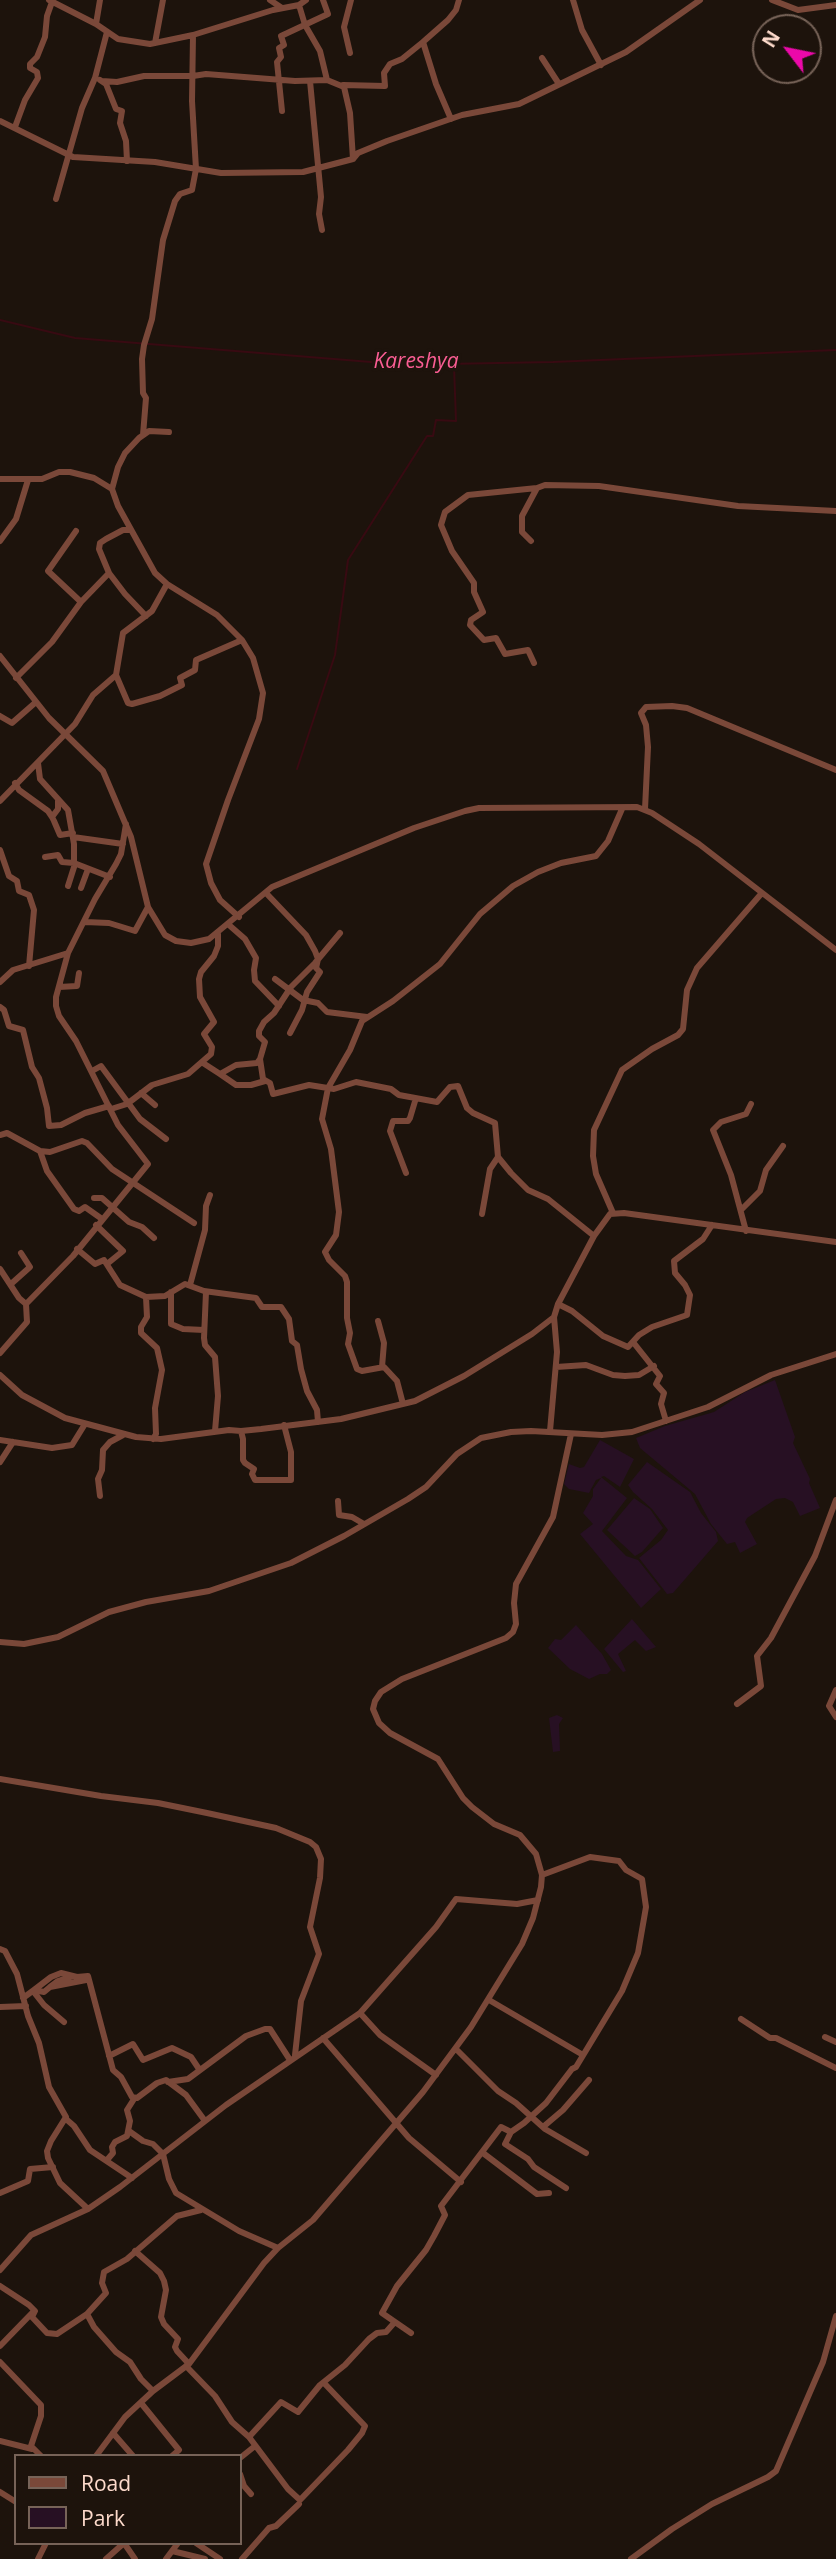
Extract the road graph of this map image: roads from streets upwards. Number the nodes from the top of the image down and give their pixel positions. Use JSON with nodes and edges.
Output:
{"nodes":[{"id":1,"x":100,"y":0,"type":"edge"},
{"id":2,"x":163,"y":0,"type":"edge"},
{"id":3,"x":271,"y":0,"type":"edge"},
{"id":4,"x":306,"y":0,"type":"edge"},
{"id":5,"x":323,"y":0,"type":"edge"},
{"id":6,"x":351,"y":0,"type":"edge"},
{"id":7,"x":459,"y":0,"type":"edge"},
{"id":8,"x":573,"y":0,"type":"edge"},
{"id":9,"x":700,"y":0,"type":"edge"},
{"id":10,"x":772,"y":0,"type":"edge"},
{"id":11,"x":50,"y":1,"type":"edge"},
{"id":12,"x":299,"y":5,"type":"junction"},
{"id":13,"x":836,"y":5,"type":"edge"},
{"id":14,"x":282,"y":8,"type":"junction"},
{"id":15,"x":96,"y":24,"type":"junction"},
{"id":16,"x":305,"y":25,"type":"junction"},
{"id":17,"x":107,"y":32,"type":"junction"},
{"id":18,"x":193,"y":35,"type":"junction"},
{"id":19,"x":423,"y":42,"type":"junction"},
{"id":20,"x":155,"y":43,"type":"junction"},
{"id":21,"x":350,"y":53,"type":"dead end"},
{"id":22,"x":542,"y":58,"type":"dead end"},
{"id":23,"x":601,"y":65,"type":"junction"},
{"id":24,"x":193,"y":76,"type":"junction"},
{"id":25,"x":98,"y":80,"type":"junction"},
{"id":26,"x":279,"y":80,"type":"junction"},
{"id":27,"x":327,"y":80,"type":"junction"},
{"id":28,"x":310,"y":81,"type":"junction"},
{"id":29,"x":559,"y":84,"type":"junction"},
{"id":30,"x":344,"y":85,"type":"junction"},
{"id":31,"x":282,"y":111,"type":"dead end"},
{"id":32,"x":451,"y":119,"type":"junction"},
{"id":33,"x":0,"y":121,"type":"edge"},
{"id":34,"x":15,"y":127,"type":"junction"},
{"id":35,"x":68,"y":155,"type":"junction"},
{"id":36,"x":353,"y":159,"type":"junction"},
{"id":37,"x":127,"y":161,"type":"junction"},
{"id":38,"x":318,"y":168,"type":"junction"},
{"id":39,"x":196,"y":169,"type":"junction"},
{"id":40,"x":56,"y":199,"type":"dead end"},
{"id":41,"x":322,"y":230,"type":"dead end"},
{"id":42,"x":169,"y":432,"type":"dead end"},
{"id":43,"x":143,"y":435,"type":"junction"},
{"id":44,"x":0,"y":479,"type":"edge"},
{"id":45,"x":28,"y":480,"type":"junction"},
{"id":46,"x":537,"y":488,"type":"junction"},
{"id":47,"x":112,"y":489,"type":"junction"},
{"id":48,"x":836,"y":510,"type":"edge"},
{"id":49,"x":131,"y":530,"type":"junction"},
{"id":50,"x":76,"y":531,"type":"dead end"},
{"id":51,"x":0,"y":541,"type":"edge"},
{"id":52,"x":531,"y":541,"type":"dead end"},
{"id":53,"x":109,"y":573,"type":"junction"},
{"id":54,"x":167,"y":584,"type":"junction"},
{"id":55,"x":81,"y":602,"type":"junction"},
{"id":56,"x":146,"y":615,"type":"junction"},
{"id":57,"x":242,"y":640,"type":"junction"},
{"id":58,"x":0,"y":656,"type":"edge"},
{"id":59,"x":534,"y":663,"type":"dead end"},
{"id":60,"x":3,"y":666,"type":"edge"},
{"id":61,"x":116,"y":675,"type":"junction"},
{"id":62,"x":16,"y":678,"type":"junction"},
{"id":63,"x":36,"y":702,"type":"junction"},
{"id":64,"x":0,"y":716,"type":"edge"},
{"id":65,"x":64,"y":733,"type":"junction"},
{"id":66,"x":38,"y":763,"type":"junction"},
{"id":67,"x":836,"y":770,"type":"edge"},
{"id":68,"x":15,"y":783,"type":"junction"},
{"id":69,"x":0,"y":801,"type":"edge"},
{"id":70,"x":58,"y":801,"type":"junction"},
{"id":71,"x":621,"y":809,"type":"junction"},
{"id":72,"x":645,"y":809,"type":"junction"},
{"id":73,"x":52,"y":817,"type":"junction"},
{"id":74,"x":126,"y":822,"type":"junction"},
{"id":75,"x":73,"y":835,"type":"junction"},
{"id":76,"x":123,"y":844,"type":"junction"},
{"id":77,"x":0,"y":850,"type":"edge"},
{"id":78,"x":45,"y":857,"type":"dead end"},
{"id":79,"x":74,"y":864,"type":"junction"},
{"id":80,"x":88,"y":869,"type":"junction"},
{"id":81,"x":110,"y":877,"type":"junction"},
{"id":82,"x":68,"y":886,"type":"dead end"},
{"id":83,"x":81,"y":888,"type":"dead end"},
{"id":84,"x":266,"y":893,"type":"junction"},
{"id":85,"x":761,"y":894,"type":"junction"},
{"id":86,"x":148,"y":907,"type":"junction"},
{"id":87,"x":239,"y":917,"type":"junction"},
{"id":88,"x":85,"y":922,"type":"junction"},
{"id":89,"x":229,"y":925,"type":"junction"},
{"id":90,"x":340,"y":933,"type":"dead end"},
{"id":91,"x":218,"y":934,"type":"junction"},
{"id":92,"x":836,"y":950,"type":"edge"},
{"id":93,"x":68,"y":953,"type":"junction"},
{"id":94,"x":317,"y":959,"type":"junction"},
{"id":95,"x":29,"y":966,"type":"junction"},
{"id":96,"x":79,"y":973,"type":"dead end"},
{"id":97,"x":275,"y":979,"type":"dead end"},
{"id":98,"x":0,"y":982,"type":"edge"},
{"id":99,"x":59,"y":987,"type":"junction"},
{"id":100,"x":290,"y":989,"type":"junction"},
{"id":101,"x":303,"y":1000,"type":"junction"},
{"id":102,"x":279,"y":1006,"type":"junction"},
{"id":103,"x":0,"y":1007,"type":"edge"},
{"id":104,"x":369,"y":1016,"type":"junction"},
{"id":105,"x":290,"y":1033,"type":"dead end"},
{"id":106,"x":260,"y":1059,"type":"junction"},
{"id":107,"x":203,"y":1063,"type":"junction"},
{"id":108,"x":92,"y":1071,"type":"junction"},
{"id":109,"x":220,"y":1073,"type":"junction"},
{"id":110,"x":265,"y":1081,"type":"junction"},
{"id":111,"x":328,"y":1088,"type":"junction"},
{"id":112,"x":141,"y":1093,"type":"junction"},
{"id":113,"x":416,"y":1098,"type":"junction"},
{"id":114,"x":127,"y":1104,"type":"junction"},
{"id":115,"x":751,"y":1104,"type":"dead end"},
{"id":116,"x":155,"y":1105,"type":"dead end"},
{"id":117,"x":110,"y":1107,"type":"junction"},
{"id":118,"x":0,"y":1135,"type":"edge"},
{"id":119,"x":166,"y":1139,"type":"dead end"},
{"id":120,"x":783,"y":1146,"type":"dead end"},
{"id":121,"x":40,"y":1151,"type":"junction"},
{"id":122,"x":498,"y":1157,"type":"junction"},
{"id":123,"x":406,"y":1173,"type":"dead end"},
{"id":124,"x":132,"y":1184,"type":"junction"},
{"id":125,"x":210,"y":1195,"type":"dead end"},
{"id":126,"x":94,"y":1198,"type":"dead end"},
{"id":127,"x":113,"y":1206,"type":"junction"},
{"id":128,"x":741,"y":1210,"type":"junction"},
{"id":129,"x":613,"y":1213,"type":"junction"},
{"id":130,"x":482,"y":1214,"type":"dead end"},
{"id":131,"x":99,"y":1222,"type":"junction"},
{"id":132,"x":194,"y":1223,"type":"dead end"},
{"id":133,"x":712,"y":1225,"type":"junction"},
{"id":134,"x":746,"y":1231,"type":"junction"},
{"id":135,"x":594,"y":1236,"type":"junction"},
{"id":136,"x":154,"y":1238,"type":"dead end"},
{"id":137,"x":836,"y":1242,"type":"edge"},
{"id":138,"x":77,"y":1249,"type":"junction"},
{"id":139,"x":21,"y":1253,"type":"dead end"},
{"id":140,"x":107,"y":1264,"type":"junction"},
{"id":141,"x":0,"y":1269,"type":"edge"},
{"id":142,"x":11,"y":1284,"type":"junction"},
{"id":143,"x":190,"y":1285,"type":"junction"},
{"id":144,"x":171,"y":1292,"type":"junction"},
{"id":145,"x":206,"y":1292,"type":"junction"},
{"id":146,"x":146,"y":1297,"type":"junction"},
{"id":147,"x":26,"y":1304,"type":"junction"},
{"id":148,"x":558,"y":1304,"type":"junction"},
{"id":149,"x":554,"y":1317,"type":"junction"},
{"id":150,"x":378,"y":1321,"type":"dead end"},
{"id":151,"x":204,"y":1330,"type":"junction"},
{"id":152,"x":633,"y":1342,"type":"junction"},
{"id":153,"x":0,"y":1353,"type":"edge"},
{"id":154,"x":836,"y":1354,"type":"edge"},
{"id":155,"x":654,"y":1366,"type":"junction"},
{"id":156,"x":382,"y":1367,"type":"junction"},
{"id":157,"x":556,"y":1367,"type":"junction"},
{"id":158,"x":0,"y":1375,"type":"edge"},
{"id":159,"x":403,"y":1404,"type":"junction"},
{"id":160,"x":666,"y":1421,"type":"junction"},
{"id":161,"x":318,"y":1422,"type":"junction"},
{"id":162,"x":85,"y":1424,"type":"junction"},
{"id":163,"x":284,"y":1426,"type":"junction"},
{"id":164,"x":215,"y":1431,"type":"junction"},
{"id":165,"x":241,"y":1431,"type":"junction"},
{"id":166,"x":550,"y":1431,"type":"junction"},
{"id":167,"x":571,"y":1433,"type":"junction"},
{"id":168,"x":125,"y":1434,"type":"junction"},
{"id":169,"x":153,"y":1439,"type":"junction"},
{"id":170,"x":0,"y":1440,"type":"edge"},
{"id":171,"x":13,"y":1441,"type":"junction"},
{"id":172,"x":0,"y":1462,"type":"edge"},
{"id":173,"x":100,"y":1496,"type":"dead end"},
{"id":174,"x":836,"y":1500,"type":"edge"},
{"id":175,"x":338,"y":1501,"type":"dead end"},
{"id":176,"x":364,"y":1524,"type":"junction"},
{"id":177,"x":0,"y":1642,"type":"edge"},
{"id":178,"x":836,"y":1690,"type":"edge"},
{"id":179,"x":737,"y":1704,"type":"dead end"},
{"id":180,"x":836,"y":1717,"type":"edge"},
{"id":181,"x":0,"y":1779,"type":"edge"},
{"id":182,"x":542,"y":1875,"type":"junction"},
{"id":183,"x":538,"y":1900,"type":"junction"},
{"id":184,"x":0,"y":1949,"type":"edge"},
{"id":185,"x":73,"y":1976,"type":"junction"},
{"id":186,"x":89,"y":1980,"type":"junction"},
{"id":187,"x":50,"y":1987,"type":"junction"},
{"id":188,"x":34,"y":1991,"type":"junction"},
{"id":189,"x":23,"y":1998,"type":"junction"},
{"id":190,"x":489,"y":2000,"type":"junction"},
{"id":191,"x":26,"y":2006,"type":"junction"},
{"id":192,"x":0,"y":2007,"type":"edge"},
{"id":193,"x":360,"y":2012,"type":"junction"},
{"id":194,"x":741,"y":2019,"type":"dead end"},
{"id":195,"x":64,"y":2022,"type":"dead end"},
{"id":196,"x":825,"y":2037,"type":"dead end"},
{"id":197,"x":323,"y":2038,"type":"junction"},
{"id":198,"x":836,"y":2042,"type":"edge"},
{"id":199,"x":456,"y":2049,"type":"junction"},
{"id":200,"x":583,"y":2055,"type":"junction"},
{"id":201,"x":109,"y":2056,"type":"junction"},
{"id":202,"x":293,"y":2058,"type":"junction"},
{"id":203,"x":836,"y":2068,"type":"edge"},
{"id":204,"x":199,"y":2069,"type":"junction"},
{"id":205,"x":436,"y":2075,"type":"junction"},
{"id":206,"x":589,"y":2080,"type":"dead end"},
{"id":207,"x":168,"y":2082,"type":"junction"},
{"id":208,"x":134,"y":2099,"type":"junction"},
{"id":209,"x":532,"y":2117,"type":"junction"},
{"id":210,"x":66,"y":2119,"type":"junction"},
{"id":211,"x":205,"y":2121,"type":"junction"},
{"id":212,"x":396,"y":2123,"type":"junction"},
{"id":213,"x":543,"y":2127,"type":"junction"},
{"id":214,"x":128,"y":2130,"type":"junction"},
{"id":215,"x":511,"y":2132,"type":"junction"},
{"id":216,"x":483,"y":2153,"type":"junction"},
{"id":217,"x":586,"y":2153,"type":"dead end"},
{"id":218,"x":163,"y":2154,"type":"junction"},
{"id":219,"x":107,"y":2160,"type":"junction"},
{"id":220,"x":53,"y":2167,"type":"junction"},
{"id":221,"x":132,"y":2178,"type":"junction"},
{"id":222,"x":461,"y":2182,"type":"junction"},
{"id":223,"x":566,"y":2188,"type":"dead end"},
{"id":224,"x":0,"y":2193,"type":"edge"},
{"id":225,"x":549,"y":2193,"type":"dead end"},
{"id":226,"x":88,"y":2209,"type":"junction"},
{"id":227,"x":201,"y":2210,"type":"junction"},
{"id":228,"x":278,"y":2248,"type":"junction"},
{"id":229,"x":135,"y":2251,"type":"junction"},
{"id":230,"x":0,"y":2270,"type":"edge"},
{"id":231,"x":0,"y":2286,"type":"edge"},
{"id":232,"x":35,"y":2311,"type":"junction"},
{"id":233,"x":87,"y":2314,"type":"junction"},
{"id":234,"x":836,"y":2316,"type":"edge"},
{"id":235,"x":394,"y":2323,"type":"junction"},
{"id":236,"x":411,"y":2333,"type":"dead end"},
{"id":237,"x":0,"y":2346,"type":"edge"},
{"id":238,"x":0,"y":2362,"type":"edge"},
{"id":239,"x":187,"y":2365,"type":"junction"},
{"id":240,"x":324,"y":2383,"type":"junction"},
{"id":241,"x":153,"y":2391,"type":"junction"},
{"id":242,"x":141,"y":2403,"type":"junction"},
{"id":243,"x":113,"y":2433,"type":"junction"},
{"id":244,"x":248,"y":2437,"type":"junction"},
{"id":245,"x":0,"y":2441,"type":"edge"},
{"id":246,"x":255,"y":2446,"type":"junction"},
{"id":247,"x":32,"y":2449,"type":"junction"},
{"id":248,"x":38,"y":2454,"type":"edge"},
{"id":249,"x":97,"y":2454,"type":"edge"},
{"id":250,"x":130,"y":2454,"type":"edge"},
{"id":251,"x":174,"y":2454,"type":"edge"},
{"id":252,"x":242,"y":2456,"type":"edge"},
{"id":253,"x":242,"y":2480,"type":"edge"},
{"id":254,"x":251,"y":2494,"type":"dead end"},
{"id":255,"x":299,"y":2504,"type":"dead end"},
{"id":256,"x":122,"y":2545,"type":"edge"},
{"id":257,"x":176,"y":2545,"type":"edge"},
{"id":258,"x":199,"y":2545,"type":"edge"},
{"id":259,"x":172,"y":2551,"type":"junction"},
{"id":260,"x":106,"y":2559,"type":"edge"},
{"id":261,"x":166,"y":2559,"type":"edge"},
{"id":262,"x":205,"y":2559,"type":"edge"},
{"id":263,"x":220,"y":2559,"type":"edge"},
{"id":264,"x":242,"y":2559,"type":"edge"},
{"id":265,"x":631,"y":2559,"type":"edge"}],
"edges":[{"from":1,"to":15,"type":"street"},
{"from":2,"to":20,"type":"street"},
{"from":3,"to":14,"type":"street"},
{"from":4,"to":12,"type":"street"},
{"from":5,"to":16,"type":"street"},
{"from":6,"to":21,"type":"street"},
{"from":7,"to":19,"type":"street"},
{"from":8,"to":23,"type":"street"},
{"from":9,"to":23,"type":"street"},
{"from":10,"to":13,"type":"street"},
{"from":11,"to":15,"type":"street"},
{"from":11,"to":34,"type":"street"},
{"from":12,"to":14,"type":"street"},
{"from":12,"to":16,"type":"street"},
{"from":14,"to":18,"type":"street"},
{"from":15,"to":17,"type":"street"},
{"from":16,"to":26,"type":"street"},
{"from":16,"to":27,"type":"street"},
{"from":17,"to":20,"type":"street"},
{"from":17,"to":25,"type":"street"},
{"from":18,"to":20,"type":"street"},
{"from":18,"to":24,"type":"street"},
{"from":19,"to":30,"type":"street"},
{"from":19,"to":32,"type":"street"},
{"from":22,"to":29,"type":"street"},
{"from":23,"to":29,"type":"street"},
{"from":24,"to":25,"type":"street"},
{"from":24,"to":26,"type":"street"},
{"from":24,"to":39,"type":"street"},
{"from":25,"to":35,"type":"street"},
{"from":25,"to":37,"type":"street"},
{"from":26,"to":28,"type":"street"},
{"from":26,"to":31,"type":"street"},
{"from":27,"to":28,"type":"street"},
{"from":27,"to":30,"type":"street"},
{"from":28,"to":38,"type":"street"},
{"from":29,"to":32,"type":"street"},
{"from":30,"to":36,"type":"street"},
{"from":32,"to":36,"type":"street"},
{"from":33,"to":34,"type":"street"},
{"from":34,"to":35,"type":"street"},
{"from":35,"to":37,"type":"street"},
{"from":35,"to":40,"type":"street"},
{"from":36,"to":38,"type":"street"},
{"from":37,"to":39,"type":"street"},
{"from":38,"to":39,"type":"street"},
{"from":38,"to":41,"type":"street"},
{"from":39,"to":43,"type":"street"},
{"from":42,"to":43,"type":"street"},
{"from":43,"to":47,"type":"street"},
{"from":44,"to":45,"type":"street"},
{"from":45,"to":47,"type":"street"},
{"from":45,"to":51,"type":"street"},
{"from":46,"to":48,"type":"street"},
{"from":46,"to":52,"type":"street"},
{"from":46,"to":59,"type":"street"},
{"from":47,"to":49,"type":"street"},
{"from":49,"to":53,"type":"street"},
{"from":49,"to":54,"type":"street"},
{"from":50,"to":55,"type":"street"},
{"from":53,"to":55,"type":"street"},
{"from":53,"to":56,"type":"street"},
{"from":54,"to":56,"type":"street"},
{"from":54,"to":57,"type":"street"},
{"from":55,"to":62,"type":"street"},
{"from":56,"to":61,"type":"street"},
{"from":57,"to":61,"type":"street"},
{"from":57,"to":87,"type":"street"},
{"from":58,"to":60,"type":"street"},
{"from":60,"to":62,"type":"street"},
{"from":61,"to":65,"type":"street"},
{"from":62,"to":63,"type":"street"},
{"from":63,"to":64,"type":"street"},
{"from":63,"to":65,"type":"street"},
{"from":65,"to":66,"type":"street"},
{"from":65,"to":74,"type":"street"},
{"from":66,"to":68,"type":"street"},
{"from":66,"to":70,"type":"street"},
{"from":67,"to":72,"type":"street"},
{"from":68,"to":69,"type":"street"},
{"from":68,"to":73,"type":"street"},
{"from":70,"to":73,"type":"street"},
{"from":70,"to":75,"type":"street"},
{"from":71,"to":72,"type":"street"},
{"from":71,"to":84,"type":"street"},
{"from":71,"to":104,"type":"street"},
{"from":72,"to":85,"type":"street"},
{"from":73,"to":75,"type":"street"},
{"from":74,"to":76,"type":"street"},
{"from":74,"to":86,"type":"street"},
{"from":75,"to":76,"type":"street"},
{"from":75,"to":79,"type":"street"},
{"from":76,"to":81,"type":"street"},
{"from":77,"to":95,"type":"street"},
{"from":78,"to":79,"type":"street"},
{"from":79,"to":80,"type":"street"},
{"from":79,"to":82,"type":"street"},
{"from":80,"to":81,"type":"street"},
{"from":80,"to":83,"type":"street"},
{"from":81,"to":88,"type":"street"},
{"from":84,"to":87,"type":"street"},
{"from":84,"to":94,"type":"street"},
{"from":85,"to":92,"type":"street"},
{"from":85,"to":129,"type":"street"},
{"from":86,"to":88,"type":"street"},
{"from":86,"to":91,"type":"street"},
{"from":87,"to":89,"type":"street"},
{"from":88,"to":93,"type":"street"},
{"from":89,"to":91,"type":"street"},
{"from":89,"to":102,"type":"street"},
{"from":90,"to":94,"type":"street"},
{"from":91,"to":107,"type":"street"},
{"from":93,"to":95,"type":"street"},
{"from":93,"to":99,"type":"street"},
{"from":94,"to":100,"type":"street"},
{"from":94,"to":101,"type":"street"},
{"from":95,"to":98,"type":"street"},
{"from":96,"to":99,"type":"street"},
{"from":97,"to":100,"type":"street"},
{"from":99,"to":108,"type":"street"},
{"from":100,"to":101,"type":"street"},
{"from":100,"to":102,"type":"street"},
{"from":101,"to":104,"type":"street"},
{"from":101,"to":105,"type":"street"},
{"from":102,"to":106,"type":"street"},
{"from":103,"to":117,"type":"street"},
{"from":104,"to":111,"type":"street"},
{"from":106,"to":109,"type":"street"},
{"from":106,"to":110,"type":"street"},
{"from":107,"to":109,"type":"street"},
{"from":107,"to":112,"type":"street"},
{"from":108,"to":114,"type":"street"},
{"from":108,"to":117,"type":"street"},
{"from":109,"to":110,"type":"street"},
{"from":110,"to":111,"type":"street"},
{"from":111,"to":113,"type":"street"},
{"from":111,"to":156,"type":"street"},
{"from":112,"to":114,"type":"street"},
{"from":112,"to":116,"type":"street"},
{"from":113,"to":122,"type":"street"},
{"from":113,"to":123,"type":"street"},
{"from":114,"to":117,"type":"street"},
{"from":114,"to":119,"type":"street"},
{"from":115,"to":128,"type":"street"},
{"from":117,"to":124,"type":"street"},
{"from":118,"to":121,"type":"street"},
{"from":120,"to":128,"type":"street"},
{"from":121,"to":124,"type":"street"},
{"from":121,"to":131,"type":"street"},
{"from":122,"to":130,"type":"street"},
{"from":122,"to":135,"type":"street"},
{"from":124,"to":127,"type":"street"},
{"from":124,"to":132,"type":"street"},
{"from":125,"to":143,"type":"street"},
{"from":126,"to":127,"type":"street"},
{"from":127,"to":131,"type":"street"},
{"from":127,"to":136,"type":"street"},
{"from":128,"to":134,"type":"street"},
{"from":129,"to":133,"type":"street"},
{"from":129,"to":135,"type":"street"},
{"from":131,"to":138,"type":"street"},
{"from":131,"to":140,"type":"street"},
{"from":133,"to":134,"type":"street"},
{"from":133,"to":152,"type":"street"},
{"from":134,"to":137,"type":"street"},
{"from":135,"to":148,"type":"street"},
{"from":138,"to":140,"type":"street"},
{"from":138,"to":147,"type":"street"},
{"from":139,"to":142,"type":"street"},
{"from":140,"to":146,"type":"street"},
{"from":141,"to":142,"type":"street"},
{"from":142,"to":147,"type":"street"},
{"from":143,"to":144,"type":"street"},
{"from":143,"to":145,"type":"street"},
{"from":144,"to":146,"type":"street"},
{"from":144,"to":151,"type":"street"},
{"from":145,"to":151,"type":"street"},
{"from":145,"to":161,"type":"street"},
{"from":146,"to":169,"type":"street"},
{"from":147,"to":153,"type":"street"},
{"from":148,"to":149,"type":"street"},
{"from":148,"to":152,"type":"street"},
{"from":149,"to":157,"type":"street"},
{"from":149,"to":159,"type":"street"},
{"from":150,"to":156,"type":"street"},
{"from":151,"to":164,"type":"street"},
{"from":152,"to":155,"type":"street"},
{"from":154,"to":160,"type":"street"},
{"from":155,"to":157,"type":"street"},
{"from":155,"to":160,"type":"street"},
{"from":156,"to":159,"type":"street"},
{"from":157,"to":166,"type":"street"},
{"from":158,"to":162,"type":"street"},
{"from":159,"to":161,"type":"street"},
{"from":160,"to":167,"type":"street"},
{"from":161,"to":163,"type":"street"},
{"from":162,"to":168,"type":"street"},
{"from":162,"to":171,"type":"street"},
{"from":163,"to":165,"type":"street"},
{"from":163,"to":165,"type":"street"},
{"from":164,"to":165,"type":"street"},
{"from":164,"to":169,"type":"street"},
{"from":166,"to":167,"type":"street"},
{"from":166,"to":176,"type":"street"},
{"from":167,"to":182,"type":"street"},
{"from":168,"to":169,"type":"street"},
{"from":168,"to":173,"type":"street"},
{"from":170,"to":171,"type":"street"},
{"from":171,"to":172,"type":"street"},
{"from":174,"to":179,"type":"street"},
{"from":175,"to":176,"type":"street"},
{"from":176,"to":177,"type":"street"},
{"from":178,"to":180,"type":"street"},
{"from":181,"to":202,"type":"street"},
{"from":182,"to":183,"type":"street"},
{"from":182,"to":200,"type":"street"},
{"from":183,"to":190,"type":"street"},
{"from":183,"to":193,"type":"street"},
{"from":184,"to":189,"type":"street"},
{"from":185,"to":186,"type":"street"},
{"from":185,"to":187,"type":"street"},
{"from":185,"to":188,"type":"street"},
{"from":186,"to":187,"type":"street"},
{"from":186,"to":201,"type":"street"},
{"from":187,"to":188,"type":"street"},
{"from":188,"to":189,"type":"street"},
{"from":188,"to":195,"type":"street"},
{"from":189,"to":191,"type":"street"},
{"from":190,"to":199,"type":"street"},
{"from":190,"to":200,"type":"street"},
{"from":191,"to":192,"type":"street"},
{"from":191,"to":210,"type":"street"},
{"from":193,"to":197,"type":"street"},
{"from":193,"to":205,"type":"street"},
{"from":194,"to":203,"type":"street"},
{"from":196,"to":198,"type":"street"},
{"from":197,"to":202,"type":"street"},
{"from":197,"to":212,"type":"street"},
{"from":199,"to":205,"type":"street"},
{"from":199,"to":209,"type":"street"},
{"from":200,"to":209,"type":"street"},
{"from":201,"to":204,"type":"street"},
{"from":201,"to":208,"type":"street"},
{"from":202,"to":204,"type":"street"},
{"from":202,"to":211,"type":"street"},
{"from":204,"to":207,"type":"street"},
{"from":205,"to":212,"type":"street"},
{"from":206,"to":213,"type":"street"},
{"from":207,"to":208,"type":"street"},
{"from":207,"to":211,"type":"street"},
{"from":208,"to":214,"type":"street"},
{"from":209,"to":213,"type":"street"},
{"from":209,"to":215,"type":"street"},
{"from":210,"to":219,"type":"street"},
{"from":210,"to":220,"type":"street"},
{"from":211,"to":218,"type":"street"},
{"from":212,"to":222,"type":"street"},
{"from":212,"to":228,"type":"street"},
{"from":213,"to":217,"type":"street"},
{"from":214,"to":218,"type":"street"},
{"from":214,"to":219,"type":"street"},
{"from":215,"to":216,"type":"street"},
{"from":215,"to":223,"type":"street"},
{"from":216,"to":222,"type":"street"},
{"from":216,"to":225,"type":"street"},
{"from":218,"to":221,"type":"street"},
{"from":218,"to":227,"type":"street"},
{"from":219,"to":221,"type":"street"},
{"from":220,"to":224,"type":"street"},
{"from":220,"to":226,"type":"street"},
{"from":221,"to":226,"type":"street"},
{"from":222,"to":235,"type":"street"},
{"from":226,"to":230,"type":"street"},
{"from":227,"to":228,"type":"street"},
{"from":227,"to":229,"type":"street"},
{"from":228,"to":239,"type":"street"},
{"from":229,"to":233,"type":"street"},
{"from":229,"to":239,"type":"street"},
{"from":231,"to":232,"type":"street"},
{"from":232,"to":233,"type":"street"},
{"from":232,"to":237,"type":"street"},
{"from":233,"to":241,"type":"street"},
{"from":234,"to":265,"type":"street"},
{"from":235,"to":236,"type":"street"},
{"from":235,"to":240,"type":"street"},
{"from":238,"to":247,"type":"street"},
{"from":239,"to":241,"type":"street"},
{"from":239,"to":244,"type":"street"},
{"from":240,"to":244,"type":"street"},
{"from":240,"to":246,"type":"street"},
{"from":241,"to":242,"type":"street"},
{"from":242,"to":243,"type":"street"},
{"from":242,"to":251,"type":"street"},
{"from":243,"to":249,"type":"street"},
{"from":243,"to":250,"type":"street"},
{"from":244,"to":246,"type":"street"},
{"from":245,"to":247,"type":"street"},
{"from":246,"to":252,"type":"street"},
{"from":247,"to":248,"type":"street"},
{"from":253,"to":254,"type":"street"},
{"from":255,"to":264,"type":"street"},
{"from":256,"to":260,"type":"street"},
{"from":257,"to":259,"type":"street"},
{"from":258,"to":263,"type":"street"},
{"from":259,"to":261,"type":"street"},
{"from":259,"to":262,"type":"street"}]}
